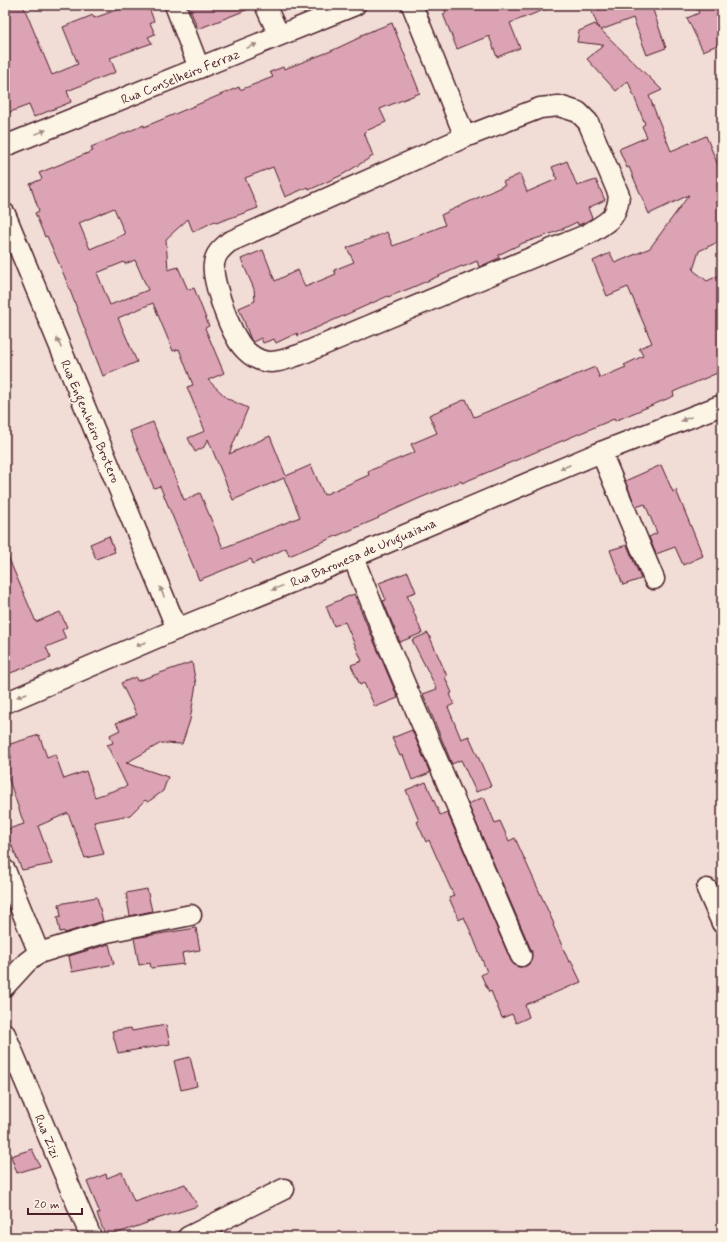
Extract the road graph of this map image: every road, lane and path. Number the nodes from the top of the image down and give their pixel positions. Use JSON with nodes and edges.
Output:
{"nodes":[{"id":1,"x":175,"y":5,"type":"edge"},
{"id":2,"x":265,"y":5,"type":"edge"},
{"id":3,"x":355,"y":5,"type":"edge"},
{"id":4,"x":412,"y":5,"type":"edge"},
{"id":5,"x":279,"y":36,"type":"junction"},
{"id":6,"x":199,"y":68,"type":"junction"},
{"id":7,"x":465,"y":137,"type":"junction"},
{"id":8,"x":5,"y":146,"type":"edge"},
{"id":9,"x":5,"y":214,"type":"edge"},
{"id":10,"x":722,"y":405,"type":"edge"},
{"id":11,"x":601,"y":452,"type":"junction"},
{"id":12,"x":353,"y":557,"type":"junction"},
{"id":13,"x":654,"y":579,"type":"dead end"},
{"id":14,"x":177,"y":628,"type":"junction"},
{"id":15,"x":5,"y":703,"type":"edge"},
{"id":16,"x":5,"y":870,"type":"edge"},
{"id":17,"x":707,"y":889,"type":"dead end"},
{"id":18,"x":10,"y":894,"type":"edge"},
{"id":19,"x":192,"y":915,"type":"dead end"},
{"id":20,"x":722,"y":923,"type":"edge"},
{"id":21,"x":39,"y":953,"type":"junction"},
{"id":22,"x":521,"y":956,"type":"dead end"},
{"id":23,"x":5,"y":986,"type":"edge"},
{"id":24,"x":6,"y":1039,"type":"edge"},
{"id":25,"x":284,"y":1189,"type":"dead end"},
{"id":26,"x":91,"y":1237,"type":"edge"},
{"id":27,"x":188,"y":1237,"type":"edge"}],
"edges":[{"from":1,"to":6,"type":"street"},
{"from":2,"to":5,"type":"street"},
{"from":3,"to":5,"type":"street","name":"Rua Conselheiro Ferraz"},
{"from":4,"to":7,"type":"street"},
{"from":6,"to":5,"type":"street","name":"Rua Conselheiro Ferraz","one_way":true},
{"from":8,"to":6,"type":"street","name":"Rua Conselheiro Ferraz","one_way":true},
{"from":7,"to":7,"type":"street"},
{"from":14,"to":9,"type":"street","name":"Rua Engenheiro Brotero","one_way":true},
{"from":10,"to":11,"type":"street","name":"Rua Baronesa de Uruguaiana","one_way":true},
{"from":11,"to":12,"type":"street","name":"Rua Baronesa de Uruguaiana","one_way":true},
{"from":11,"to":13,"type":"street"},
{"from":12,"to":14,"type":"street","name":"Rua Baronesa de Uruguaiana","one_way":true},
{"from":12,"to":22,"type":"street"},
{"from":14,"to":15,"type":"street","name":"Rua Baronesa de Uruguaiana","one_way":true},
{"from":16,"to":18,"type":"street"},
{"from":17,"to":20,"type":"street"},
{"from":18,"to":21,"type":"street"},
{"from":19,"to":21,"type":"street"},
{"from":21,"to":23,"type":"street"},
{"from":24,"to":26,"type":"street","name":"Rua Zizi"},
{"from":25,"to":27,"type":"street"}]}
